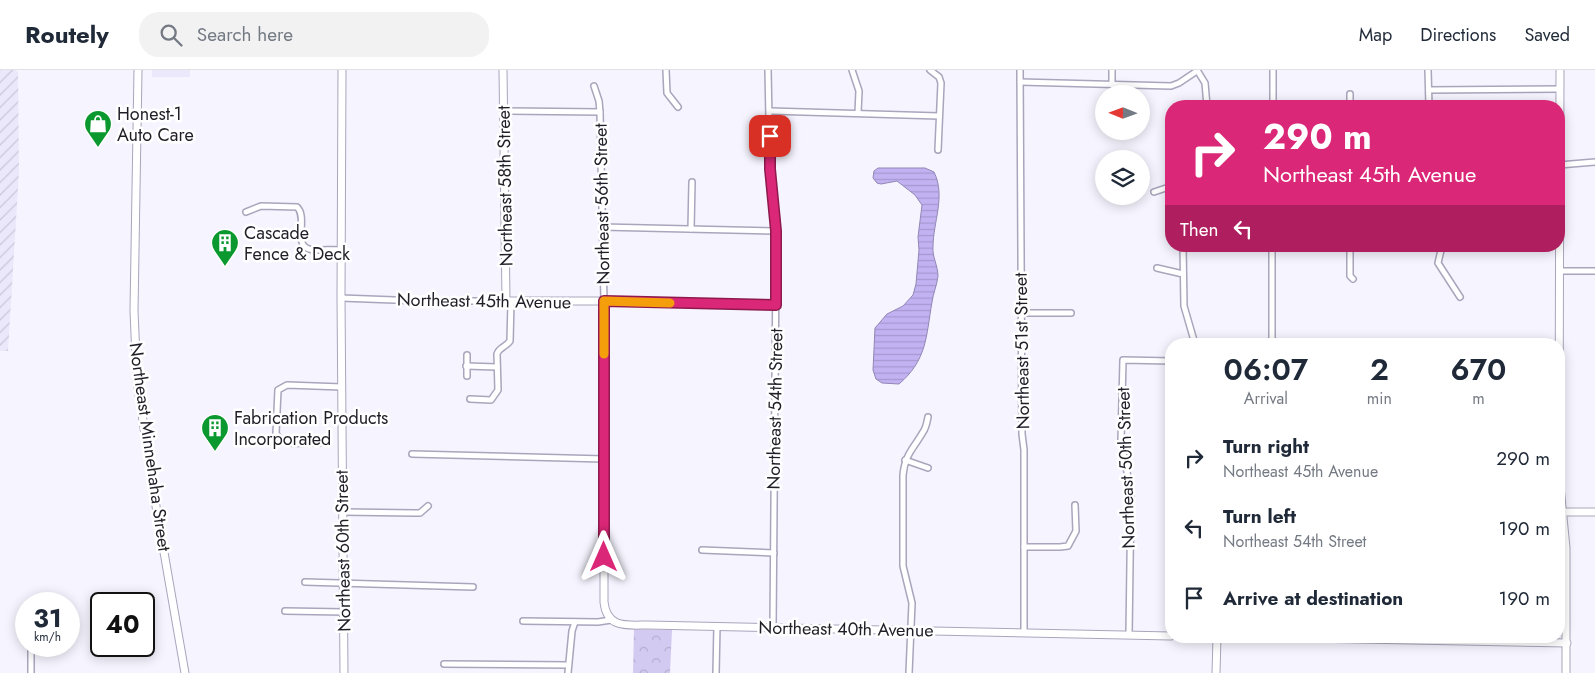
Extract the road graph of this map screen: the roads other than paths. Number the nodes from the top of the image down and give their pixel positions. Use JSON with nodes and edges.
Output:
{"nodes":[{"id":1,"x":138,"y":70,"type":"edge"},
{"id":2,"x":342,"y":70,"type":"edge"},
{"id":3,"x":503,"y":70,"type":"edge"},
{"id":4,"x":666,"y":70,"type":"edge"},
{"id":5,"x":768,"y":70,"type":"edge"},
{"id":6,"x":852,"y":70,"type":"edge"},
{"id":7,"x":930,"y":70,"type":"edge"},
{"id":8,"x":1020,"y":70,"type":"edge"},
{"id":9,"x":1112,"y":70,"type":"edge"},
{"id":10,"x":1197,"y":70,"type":"edge"},
{"id":11,"x":1273,"y":70,"type":"edge"},
{"id":12,"x":1428,"y":70,"type":"edge"},
{"id":13,"x":1560,"y":70,"type":"edge"},
{"id":14,"x":1020,"y":82,"type":"junction"},
{"id":15,"x":1112,"y":85,"type":"joint"},
{"id":16,"x":594,"y":86,"type":"dead end"},
{"id":17,"x":1150,"y":86,"type":"edge"},
{"id":18,"x":1560,"y":89,"type":"junction"},
{"id":19,"x":1429,"y":90,"type":"junction"},
{"id":20,"x":1350,"y":94,"type":"dead end"},
{"id":21,"x":1206,"y":100,"type":"edge"},
{"id":22,"x":1273,"y":100,"type":"edge"},
{"id":23,"x":1350,"y":100,"type":"edge"},
{"id":24,"x":1429,"y":100,"type":"edge"},
{"id":25,"x":1560,"y":100,"type":"edge"},
{"id":26,"x":678,"y":107,"type":"dead end"},
{"id":27,"x":504,"y":111,"type":"junction"},
{"id":28,"x":770,"y":111,"type":"junction"},
{"id":29,"x":600,"y":112,"type":"junction"},
{"id":30,"x":858,"y":113,"type":"junction"},
{"id":31,"x":940,"y":116,"type":"junction"},
{"id":32,"x":938,"y":150,"type":"dead end"},
{"id":33,"x":1595,"y":162,"type":"edge"},
{"id":34,"x":1565,"y":164,"type":"edge"},
{"id":35,"x":692,"y":182,"type":"dead end"},
{"id":36,"x":1165,"y":188,"type":"edge"},
{"id":37,"x":1154,"y":192,"type":"dead end"},
{"id":38,"x":246,"y":212,"type":"dead end"},
{"id":39,"x":602,"y":227,"type":"junction"},
{"id":40,"x":691,"y":229,"type":"junction"},
{"id":41,"x":776,"y":231,"type":"junction"},
{"id":42,"x":341,"y":250,"type":"junction"},
{"id":43,"x":1183,"y":252,"type":"edge"},
{"id":44,"x":1272,"y":252,"type":"edge"},
{"id":45,"x":1350,"y":252,"type":"edge"},
{"id":46,"x":1441,"y":252,"type":"edge"},
{"id":47,"x":1560,"y":252,"type":"edge"},
{"id":48,"x":1157,"y":268,"type":"dead end"},
{"id":49,"x":1560,"y":271,"type":"junction"},
{"id":50,"x":1595,"y":271,"type":"edge"},
{"id":51,"x":1183,"y":274,"type":"junction"},
{"id":52,"x":1353,"y":279,"type":"dead end"},
{"id":53,"x":1460,"y":296,"type":"dead end"},
{"id":54,"x":341,"y":298,"type":"junction"},
{"id":55,"x":604,"y":301,"type":"junction"},
{"id":56,"x":508,"y":302,"type":"junction"},
{"id":57,"x":776,"y":305,"type":"junction"},
{"id":58,"x":1022,"y":313,"type":"junction"},
{"id":59,"x":1071,"y":313,"type":"dead end"},
{"id":60,"x":1194,"y":338,"type":"edge"},
{"id":61,"x":1272,"y":338,"type":"edge"},
{"id":62,"x":1560,"y":338,"type":"edge"},
{"id":63,"x":467,"y":356,"type":"dead end"},
{"id":64,"x":1165,"y":361,"type":"edge"},
{"id":65,"x":466,"y":366,"type":"junction"},
{"id":66,"x":497,"y":367,"type":"junction"},
{"id":67,"x":466,"y":376,"type":"dead end"},
{"id":68,"x":342,"y":387,"type":"junction"},
{"id":69,"x":470,"y":399,"type":"dead end"},
{"id":70,"x":928,"y":417,"type":"dead end"},
{"id":71,"x":319,"y":443,"type":"dead end"},
{"id":72,"x":412,"y":454,"type":"dead end"},
{"id":73,"x":604,"y":459,"type":"junction"},
{"id":74,"x":905,"y":460,"type":"junction"},
{"id":75,"x":928,"y":468,"type":"dead end"},
{"id":76,"x":1075,"y":505,"type":"dead end"},
{"id":77,"x":428,"y":506,"type":"dead end"},
{"id":78,"x":343,"y":512,"type":"junction"},
{"id":79,"x":1565,"y":512,"type":"edge"},
{"id":80,"x":1595,"y":512,"type":"edge"},
{"id":81,"x":1565,"y":542,"type":"edge"},
{"id":82,"x":1024,"y":547,"type":"junction"},
{"id":83,"x":702,"y":550,"type":"dead end"},
{"id":84,"x":774,"y":553,"type":"junction"},
{"id":85,"x":305,"y":582,"type":"dead end"},
{"id":86,"x":344,"y":584,"type":"junction"},
{"id":87,"x":472,"y":587,"type":"dead end"},
{"id":88,"x":285,"y":611,"type":"dead end"},
{"id":89,"x":344,"y":612,"type":"junction"},
{"id":90,"x":611,"y":620,"type":"junction"},
{"id":91,"x":523,"y":621,"type":"dead end"},
{"id":92,"x":575,"y":622,"type":"junction"},
{"id":93,"x":717,"y":626,"type":"junction"},
{"id":94,"x":773,"y":627,"type":"junction"},
{"id":95,"x":910,"y":630,"type":"junction"},
{"id":96,"x":1024,"y":633,"type":"junction"},
{"id":97,"x":1129,"y":635,"type":"junction"},
{"id":98,"x":1165,"y":636,"type":"edge"},
{"id":99,"x":1217,"y":643,"type":"edge"},
{"id":100,"x":1567,"y":643,"type":"joint"},
{"id":101,"x":31,"y":657,"type":"edge"},
{"id":102,"x":444,"y":664,"type":"dead end"},
{"id":103,"x":568,"y":665,"type":"junction"},
{"id":104,"x":31,"y":673,"type":"edge"},
{"id":105,"x":185,"y":673,"type":"edge"},
{"id":106,"x":344,"y":673,"type":"edge"},
{"id":107,"x":568,"y":673,"type":"edge"},
{"id":108,"x":716,"y":673,"type":"edge"},
{"id":109,"x":909,"y":673,"type":"edge"},
{"id":110,"x":1216,"y":673,"type":"edge"},
{"id":111,"x":1566,"y":673,"type":"edge"}],
"edges":[{"from":1,"to":105,"type":"street","name":"Northeast Minnehaha Street"},
{"from":2,"to":42,"type":"street","name":"Northeast 60th Street"},
{"from":3,"to":27,"type":"street","name":"Northeast 58th Street"},
{"from":4,"to":26,"type":"street"},
{"from":5,"to":28,"type":"street","name":"Northeast 54th Street"},
{"from":6,"to":30,"type":"street"},
{"from":7,"to":31,"type":"street"},
{"from":8,"to":14,"type":"street","name":"Northeast 51st Street"},
{"from":9,"to":15,"type":"street"},
{"from":10,"to":17,"type":"street"},
{"from":10,"to":21,"type":"street"},
{"from":11,"to":22,"type":"street"},
{"from":12,"to":19,"type":"street"},
{"from":13,"to":18,"type":"street"},
{"from":14,"to":15,"type":"street"},
{"from":14,"to":58,"type":"street","name":"Northeast 51st Street"},
{"from":16,"to":29,"type":"street","name":"Northeast 56th Street"},
{"from":18,"to":19,"type":"street"},
{"from":18,"to":25,"type":"street"},
{"from":19,"to":24,"type":"street"},
{"from":20,"to":23,"type":"street"},
{"from":27,"to":29,"type":"street"},
{"from":27,"to":56,"type":"street","name":"Northeast 58th Street"},
{"from":28,"to":30,"type":"street"},
{"from":28,"to":41,"type":"street","name":"Northeast 54th Street"},
{"from":29,"to":39,"type":"street","name":"Northeast 56th Street"},
{"from":30,"to":31,"type":"street"},
{"from":31,"to":32,"type":"street"},
{"from":33,"to":34,"type":"street"},
{"from":35,"to":40,"type":"street"},
{"from":36,"to":37,"type":"street"},
{"from":38,"to":42,"type":"street"},
{"from":39,"to":40,"type":"street"},
{"from":39,"to":55,"type":"street","name":"Northeast 56th Street"},
{"from":40,"to":41,"type":"street"},
{"from":41,"to":57,"type":"street","name":"Northeast 54th Street"},
{"from":42,"to":54,"type":"street","name":"Northeast 60th Street"},
{"from":43,"to":51,"type":"street"},
{"from":44,"to":61,"type":"street"},
{"from":45,"to":52,"type":"street"},
{"from":46,"to":53,"type":"street"},
{"from":47,"to":49,"type":"street"},
{"from":48,"to":51,"type":"street"},
{"from":49,"to":50,"type":"street"},
{"from":49,"to":62,"type":"street"},
{"from":51,"to":60,"type":"street"},
{"from":54,"to":56,"type":"street","name":"Northeast 45th Avenue"},
{"from":54,"to":68,"type":"street","name":"Northeast 60th Street"},
{"from":55,"to":56,"type":"street","name":"Northeast 45th Avenue"},
{"from":55,"to":57,"type":"street","name":"Northeast 45th Avenue"},
{"from":55,"to":73,"type":"street","name":"Northeast 56th Street"},
{"from":56,"to":66,"type":"street"},
{"from":57,"to":84,"type":"street","name":"Northeast 54th Street"},
{"from":58,"to":59,"type":"street"},
{"from":58,"to":82,"type":"street","name":"Northeast 51st Street"},
{"from":63,"to":65,"type":"street"},
{"from":64,"to":97,"type":"street","name":"Northeast 50th Street"},
{"from":65,"to":66,"type":"street"},
{"from":65,"to":67,"type":"street"},
{"from":66,"to":69,"type":"street"},
{"from":68,"to":71,"type":"street"},
{"from":68,"to":78,"type":"street","name":"Northeast 60th Street"},
{"from":70,"to":74,"type":"street"},
{"from":72,"to":73,"type":"street"},
{"from":73,"to":90,"type":"street","name":"Northeast 56th Street"},
{"from":74,"to":75,"type":"street"},
{"from":74,"to":95,"type":"street"},
{"from":76,"to":82,"type":"street"},
{"from":77,"to":78,"type":"street"},
{"from":78,"to":86,"type":"street","name":"Northeast 60th Street"},
{"from":79,"to":80,"type":"street"},
{"from":81,"to":100,"type":"street"},
{"from":82,"to":96,"type":"street","name":"Northeast 51st Street"},
{"from":83,"to":84,"type":"street"},
{"from":84,"to":94,"type":"street","name":"Northeast 54th Street"},
{"from":85,"to":86,"type":"street"},
{"from":86,"to":87,"type":"street"},
{"from":86,"to":89,"type":"street","name":"Northeast 60th Street"},
{"from":88,"to":89,"type":"street"},
{"from":89,"to":106,"type":"street","name":"Northeast 60th Street"},
{"from":90,"to":92,"type":"street","name":"Northeast 40th Avenue"},
{"from":90,"to":93,"type":"street","name":"Northeast 40th Avenue"},
{"from":91,"to":92,"type":"street","name":"Northeast 40th Avenue"},
{"from":92,"to":103,"type":"street"},
{"from":93,"to":94,"type":"street","name":"Northeast 40th Avenue"},
{"from":93,"to":108,"type":"street"},
{"from":94,"to":95,"type":"street","name":"Northeast 40th Avenue"},
{"from":95,"to":96,"type":"street","name":"Northeast 40th Avenue"},
{"from":95,"to":109,"type":"street"},
{"from":96,"to":97,"type":"street","name":"Northeast 40th Avenue"},
{"from":97,"to":98,"type":"street","name":"Northeast 40th Avenue"},
{"from":99,"to":110,"type":"street"},
{"from":100,"to":111,"type":"street"},
{"from":101,"to":104,"type":"street"},
{"from":102,"to":103,"type":"street"},
{"from":103,"to":107,"type":"street"}]}
